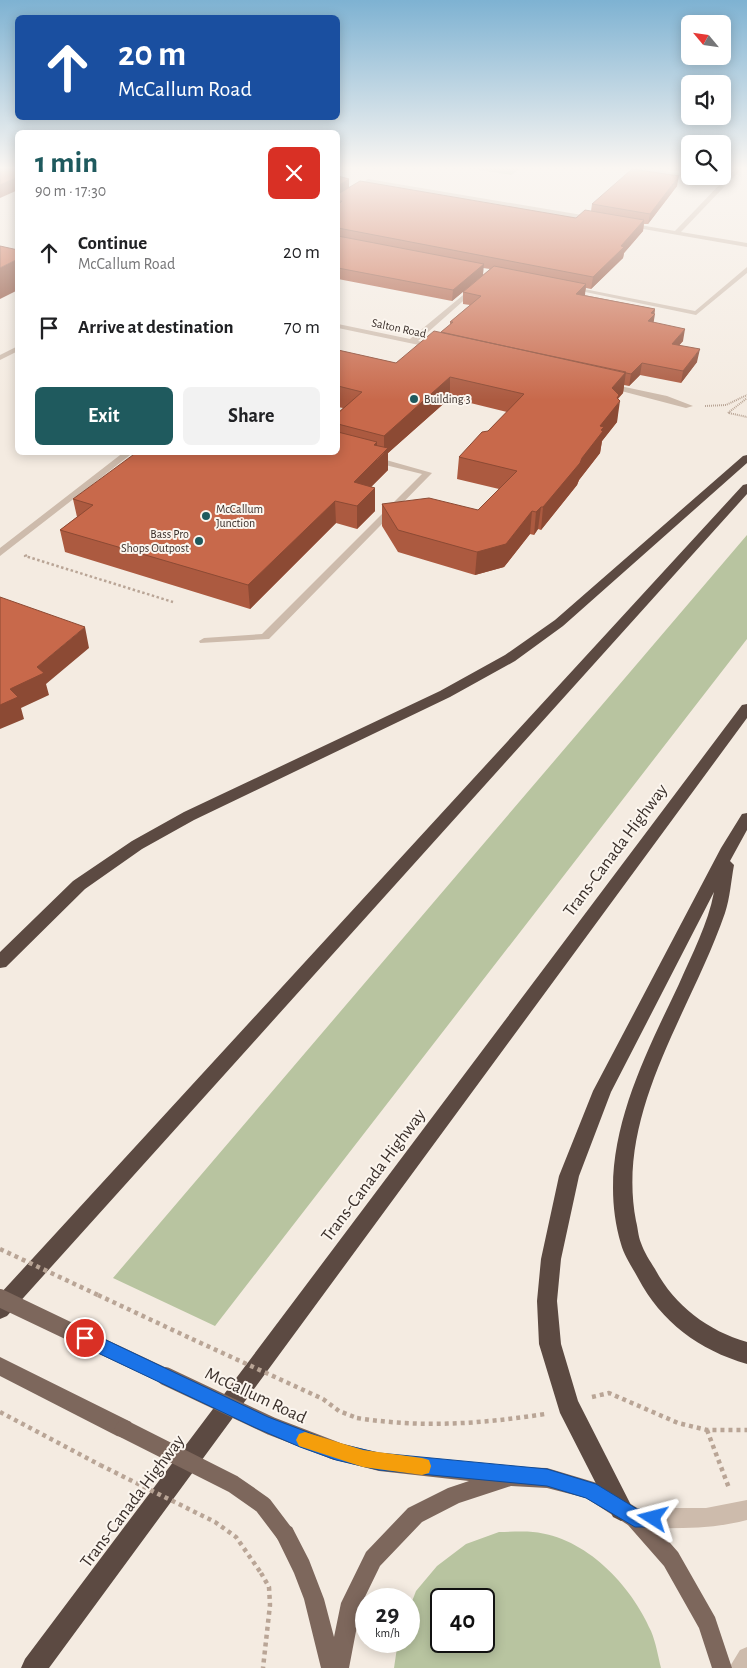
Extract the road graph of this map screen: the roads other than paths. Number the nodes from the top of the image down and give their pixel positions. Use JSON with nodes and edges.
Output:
{"nodes":[{"id":1,"x":747,"y":269,"type":"edge"},
{"id":2,"x":481,"y":283,"type":"edge"},
{"id":3,"x":560,"y":287,"type":"edge"},
{"id":4,"x":340,"y":326,"type":"edge"},
{"id":5,"x":412,"y":342,"type":"junction"},
{"id":6,"x":441,"y":348,"type":"edge"},
{"id":7,"x":15,"y":350,"type":"edge"},
{"id":8,"x":0,"y":358,"type":"edge"},
{"id":9,"x":596,"y":383,"type":"edge"},
{"id":10,"x":689,"y":406,"type":"dead end"},
{"id":11,"x":126,"y":455,"type":"edge"},
{"id":12,"x":365,"y":457,"type":"edge"},
{"id":13,"x":747,"y":458,"type":"edge"},
{"id":14,"x":747,"y":487,"type":"edge"},
{"id":15,"x":0,"y":553,"type":"edge"},
{"id":16,"x":204,"y":641,"type":"dead end"},
{"id":17,"x":747,"y":708,"type":"edge"},
{"id":18,"x":747,"y":818,"type":"edge"},
{"id":19,"x":729,"y":848,"type":"junction"},
{"id":20,"x":0,"y":962,"type":"edge"},
{"id":21,"x":0,"y":1298,"type":"edge"},
{"id":22,"x":0,"y":1309,"type":"edge"},
{"id":23,"x":747,"y":1353,"type":"edge"},
{"id":24,"x":0,"y":1366,"type":"edge"},
{"id":25,"x":511,"y":1476,"type":"junction"},
{"id":26,"x":747,"y":1510,"type":"edge"},
{"id":27,"x":628,"y":1514,"type":"junction"},
{"id":28,"x":747,"y":1657,"type":"edge"},
{"id":29,"x":34,"y":1668,"type":"edge"},
{"id":30,"x":331,"y":1668,"type":"edge"},
{"id":31,"x":339,"y":1668,"type":"edge"},
{"id":32,"x":722,"y":1668,"type":"edge"},
{"id":33,"x":739,"y":1668,"type":"edge"}],
"edges":[{"from":1,"to":3,"type":"street"},
{"from":2,"to":5,"type":"street"},
{"from":4,"to":5,"type":"street","name":"Salton Road"},
{"from":5,"to":6,"type":"street","name":"Salton Road"},
{"from":7,"to":8,"type":"street"},
{"from":9,"to":10,"type":"street"},
{"from":11,"to":15,"type":"street"},
{"from":12,"to":16,"type":"street"},
{"from":13,"to":20,"type":"highway"},
{"from":14,"to":22,"type":"highway"},
{"from":17,"to":29,"type":"highway","name":"Trans-Canada Highway"},
{"from":18,"to":19,"type":"highway"},
{"from":19,"to":23,"type":"highway"},
{"from":19,"to":27,"type":"highway"},
{"from":21,"to":25,"type":"main road","name":"McCallum Road","bridge":true},
{"from":24,"to":30,"type":"main road","bridge":true},
{"from":25,"to":27,"type":"main road","name":"McCallum Road"},
{"from":25,"to":31,"type":"main road"},
{"from":26,"to":27,"type":"street"},
{"from":27,"to":32,"type":"main road","name":"McCallum Road"},
{"from":28,"to":33,"type":"street"}]}
